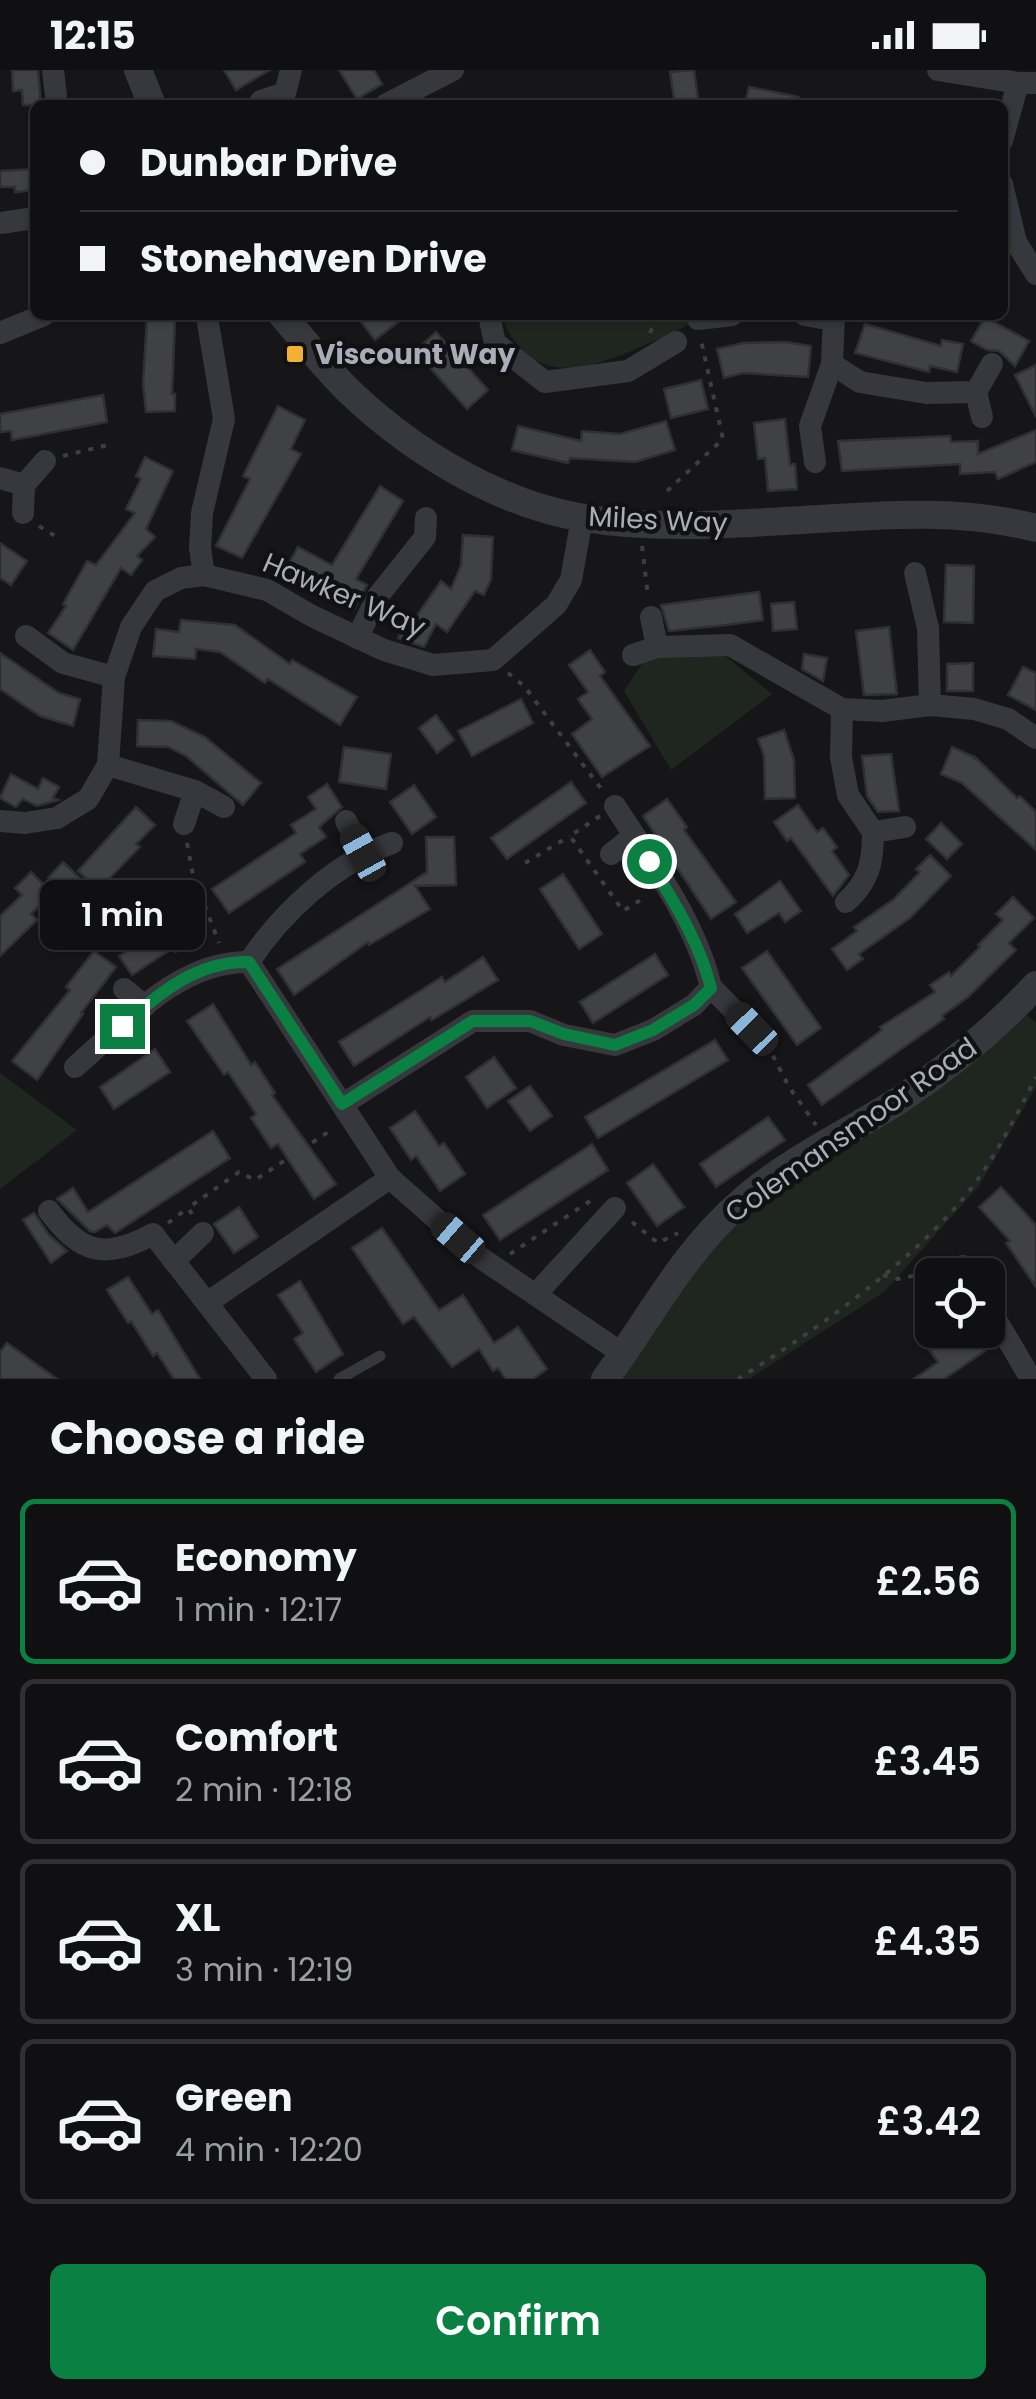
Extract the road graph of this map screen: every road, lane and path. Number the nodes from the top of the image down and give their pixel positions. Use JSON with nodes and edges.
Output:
{"nodes":[{"id":1,"x":54,"y":70,"type":"edge"},
{"id":2,"x":138,"y":70,"type":"edge"},
{"id":3,"x":292,"y":70,"type":"edge"},
{"id":4,"x":454,"y":70,"type":"edge"},
{"id":5,"x":938,"y":70,"type":"edge"},
{"id":6,"x":1027,"y":83,"type":"edge"},
{"id":7,"x":56,"y":96,"type":"dead end"},
{"id":8,"x":422,"y":96,"type":"edge"},
{"id":9,"x":149,"y":100,"type":"edge"},
{"id":10,"x":265,"y":100,"type":"edge"},
{"id":11,"x":1008,"y":127,"type":"edge"},
{"id":12,"x":30,"y":219,"type":"edge"},
{"id":13,"x":0,"y":223,"type":"edge"},
{"id":14,"x":1009,"y":245,"type":"edge"},
{"id":15,"x":1036,"y":274,"type":"edge"},
{"id":16,"x":31,"y":320,"type":"edge"},
{"id":17,"x":278,"y":320,"type":"edge"},
{"id":18,"x":286,"y":320,"type":"edge"},
{"id":19,"x":490,"y":320,"type":"edge"},
{"id":20,"x":698,"y":320,"type":"edge"},
{"id":21,"x":833,"y":320,"type":"edge"},
{"id":22,"x":208,"y":323,"type":"dead end"},
{"id":23,"x":0,"y":332,"type":"edge"},
{"id":24,"x":676,"y":342,"type":"dead end"},
{"id":25,"x":326,"y":364,"type":"junction"},
{"id":26,"x":832,"y":364,"type":"junction"},
{"id":27,"x":992,"y":364,"type":"dead end"},
{"id":28,"x":976,"y":392,"type":"junction"},
{"id":29,"x":982,"y":417,"type":"dead end"},
{"id":30,"x":112,"y":444,"type":"dead end"},
{"id":31,"x":45,"y":460,"type":"joint"},
{"id":32,"x":815,"y":462,"type":"dead end"},
{"id":33,"x":0,"y":478,"type":"edge"},
{"id":34,"x":24,"y":484,"type":"junction"},
{"id":35,"x":667,"y":491,"type":"dead end"},
{"id":36,"x":22,"y":513,"type":"dead end"},
{"id":37,"x":582,"y":518,"type":"junction"},
{"id":38,"x":1036,"y":528,"type":"edge"},
{"id":39,"x":431,"y":532,"type":"dead end"},
{"id":40,"x":642,"y":546,"type":"dead end"},
{"id":41,"x":915,"y":573,"type":"dead end"},
{"id":42,"x":204,"y":575,"type":"junction"},
{"id":43,"x":652,"y":617,"type":"joint"},
{"id":44,"x":26,"y":636,"type":"dead end"},
{"id":45,"x":357,"y":638,"type":"junction"},
{"id":46,"x":658,"y":647,"type":"junction"},
{"id":47,"x":633,"y":654,"type":"dead end"},
{"id":48,"x":493,"y":660,"type":"junction"},
{"id":49,"x":114,"y":678,"type":"junction"},
{"id":50,"x":930,"y":705,"type":"junction"},
{"id":51,"x":842,"y":709,"type":"junction"},
{"id":52,"x":1036,"y":738,"type":"edge"},
{"id":53,"x":108,"y":766,"type":"junction"},
{"id":54,"x":195,"y":791,"type":"junction"},
{"id":55,"x":224,"y":806,"type":"dead end"},
{"id":56,"x":615,"y":806,"type":"joint"},
{"id":57,"x":0,"y":821,"type":"edge"},
{"id":58,"x":346,"y":821,"type":"dead end"},
{"id":59,"x":184,"y":824,"type":"joint"},
{"id":60,"x":905,"y":827,"type":"dead end"},
{"id":61,"x":873,"y":832,"type":"junction"},
{"id":62,"x":570,"y":836,"type":"dead end"},
{"id":63,"x":634,"y":836,"type":"junction"},
{"id":64,"x":392,"y":843,"type":"dead end"},
{"id":65,"x":363,"y":853,"type":"junction"},
{"id":66,"x":611,"y":854,"type":"dead end"},
{"id":67,"x":525,"y":864,"type":"dead end"},
{"id":68,"x":846,"y":902,"type":"dead end"},
{"id":69,"x":238,"y":962,"type":"junction"},
{"id":70,"x":1036,"y":985,"type":"edge"},
{"id":71,"x":711,"y":988,"type":"junction"},
{"id":72,"x":124,"y":990,"type":"dead end"},
{"id":73,"x":145,"y":1006,"type":"junction"},
{"id":74,"x":752,"y":1029,"type":"joint"},
{"id":75,"x":75,"y":1067,"type":"dead end"},
{"id":76,"x":1036,"y":1077,"type":"edge"},
{"id":77,"x":346,"y":1111,"type":"junction"},
{"id":78,"x":827,"y":1141,"type":"junction"},
{"id":79,"x":390,"y":1178,"type":"junction"},
{"id":80,"x":615,"y":1208,"type":"dead end"},
{"id":81,"x":49,"y":1211,"type":"dead end"},
{"id":82,"x":203,"y":1233,"type":"joint"},
{"id":83,"x":174,"y":1261,"type":"junction"},
{"id":84,"x":883,"y":1275,"type":"junction"},
{"id":85,"x":915,"y":1277,"type":"edge"},
{"id":86,"x":536,"y":1294,"type":"junction"},
{"id":87,"x":207,"y":1303,"type":"junction"},
{"id":88,"x":1005,"y":1337,"type":"edge"},
{"id":89,"x":623,"y":1354,"type":"junction"},
{"id":90,"x":380,"y":1356,"type":"dead end"},
{"id":91,"x":1027,"y":1377,"type":"edge"},
{"id":92,"x":266,"y":1379,"type":"edge"},
{"id":93,"x":339,"y":1379,"type":"edge"},
{"id":94,"x":604,"y":1379,"type":"edge"},
{"id":95,"x":738,"y":1379,"type":"edge"}],
"edges":[{"from":1,"to":7,"type":"street"},
{"from":2,"to":9,"type":"street"},
{"from":3,"to":10,"type":"street"},
{"from":4,"to":8,"type":"street"},
{"from":5,"to":6,"type":"street"},
{"from":6,"to":11,"type":"street"},
{"from":12,"to":13,"type":"street"},
{"from":14,"to":15,"type":"street"},
{"from":16,"to":23,"type":"street"},
{"from":17,"to":25,"type":"street","name":"Miles Way"},
{"from":18,"to":25,"type":"street","name":"Miles Way"},
{"from":19,"to":24,"type":"street"},
{"from":20,"to":35,"type":"path"},
{"from":21,"to":26,"type":"street"},
{"from":22,"to":42,"type":"street"},
{"from":25,"to":37,"type":"street","name":"Miles Way"},
{"from":26,"to":28,"type":"street"},
{"from":26,"to":32,"type":"street"},
{"from":27,"to":28,"type":"street"},
{"from":28,"to":29,"type":"street"},
{"from":30,"to":31,"type":"path"},
{"from":31,"to":34,"type":"street"},
{"from":33,"to":34,"type":"street"},
{"from":34,"to":36,"type":"street"},
{"from":37,"to":38,"type":"street","name":"Miles Way"},
{"from":37,"to":48,"type":"street"},
{"from":39,"to":45,"type":"street"},
{"from":40,"to":43,"type":"path"},
{"from":41,"to":50,"type":"street"},
{"from":42,"to":45,"type":"street","name":"Hawker Way"},
{"from":42,"to":49,"type":"street"},
{"from":43,"to":46,"type":"street"},
{"from":44,"to":49,"type":"street"},
{"from":45,"to":48,"type":"street","name":"Hawker Way"},
{"from":46,"to":47,"type":"street"},
{"from":46,"to":51,"type":"street"},
{"from":48,"to":56,"type":"path"},
{"from":49,"to":53,"type":"street"},
{"from":50,"to":51,"type":"street"},
{"from":50,"to":52,"type":"street"},
{"from":51,"to":61,"type":"street"},
{"from":53,"to":54,"type":"street"},
{"from":53,"to":57,"type":"street"},
{"from":54,"to":55,"type":"street"},
{"from":54,"to":59,"type":"street"},
{"from":56,"to":63,"type":"street"},
{"from":58,"to":65,"type":"street"},
{"from":59,"to":69,"type":"path"},
{"from":60,"to":61,"type":"street"},
{"from":61,"to":68,"type":"street"},
{"from":62,"to":67,"type":"path"},
{"from":63,"to":66,"type":"street"},
{"from":63,"to":71,"type":"street"},
{"from":64,"to":65,"type":"street"},
{"from":65,"to":69,"type":"street"},
{"from":69,"to":73,"type":"street"},
{"from":69,"to":77,"type":"street"},
{"from":70,"to":78,"type":"street","name":"Colemansmoor Road"},
{"from":71,"to":74,"type":"street"},
{"from":71,"to":77,"type":"street"},
{"from":72,"to":73,"type":"street"},
{"from":73,"to":75,"type":"street"},
{"from":74,"to":78,"type":"path"},
{"from":76,"to":84,"type":"path"},
{"from":77,"to":79,"type":"street"},
{"from":77,"to":82,"type":"path"},
{"from":78,"to":89,"type":"street","name":"Colemansmoor Road"},
{"from":79,"to":86,"type":"street"},
{"from":79,"to":87,"type":"street"},
{"from":80,"to":86,"type":"street"},
{"from":81,"to":83,"type":"street"},
{"from":82,"to":83,"type":"street"},
{"from":83,"to":87,"type":"street"},
{"from":84,"to":85,"type":"path"},
{"from":84,"to":95,"type":"path"},
{"from":86,"to":89,"type":"street"},
{"from":87,"to":92,"type":"street"},
{"from":88,"to":91,"type":"street"},
{"from":89,"to":94,"type":"street","name":"Colemansmoor Road"},
{"from":90,"to":93,"type":"lane"}]}
